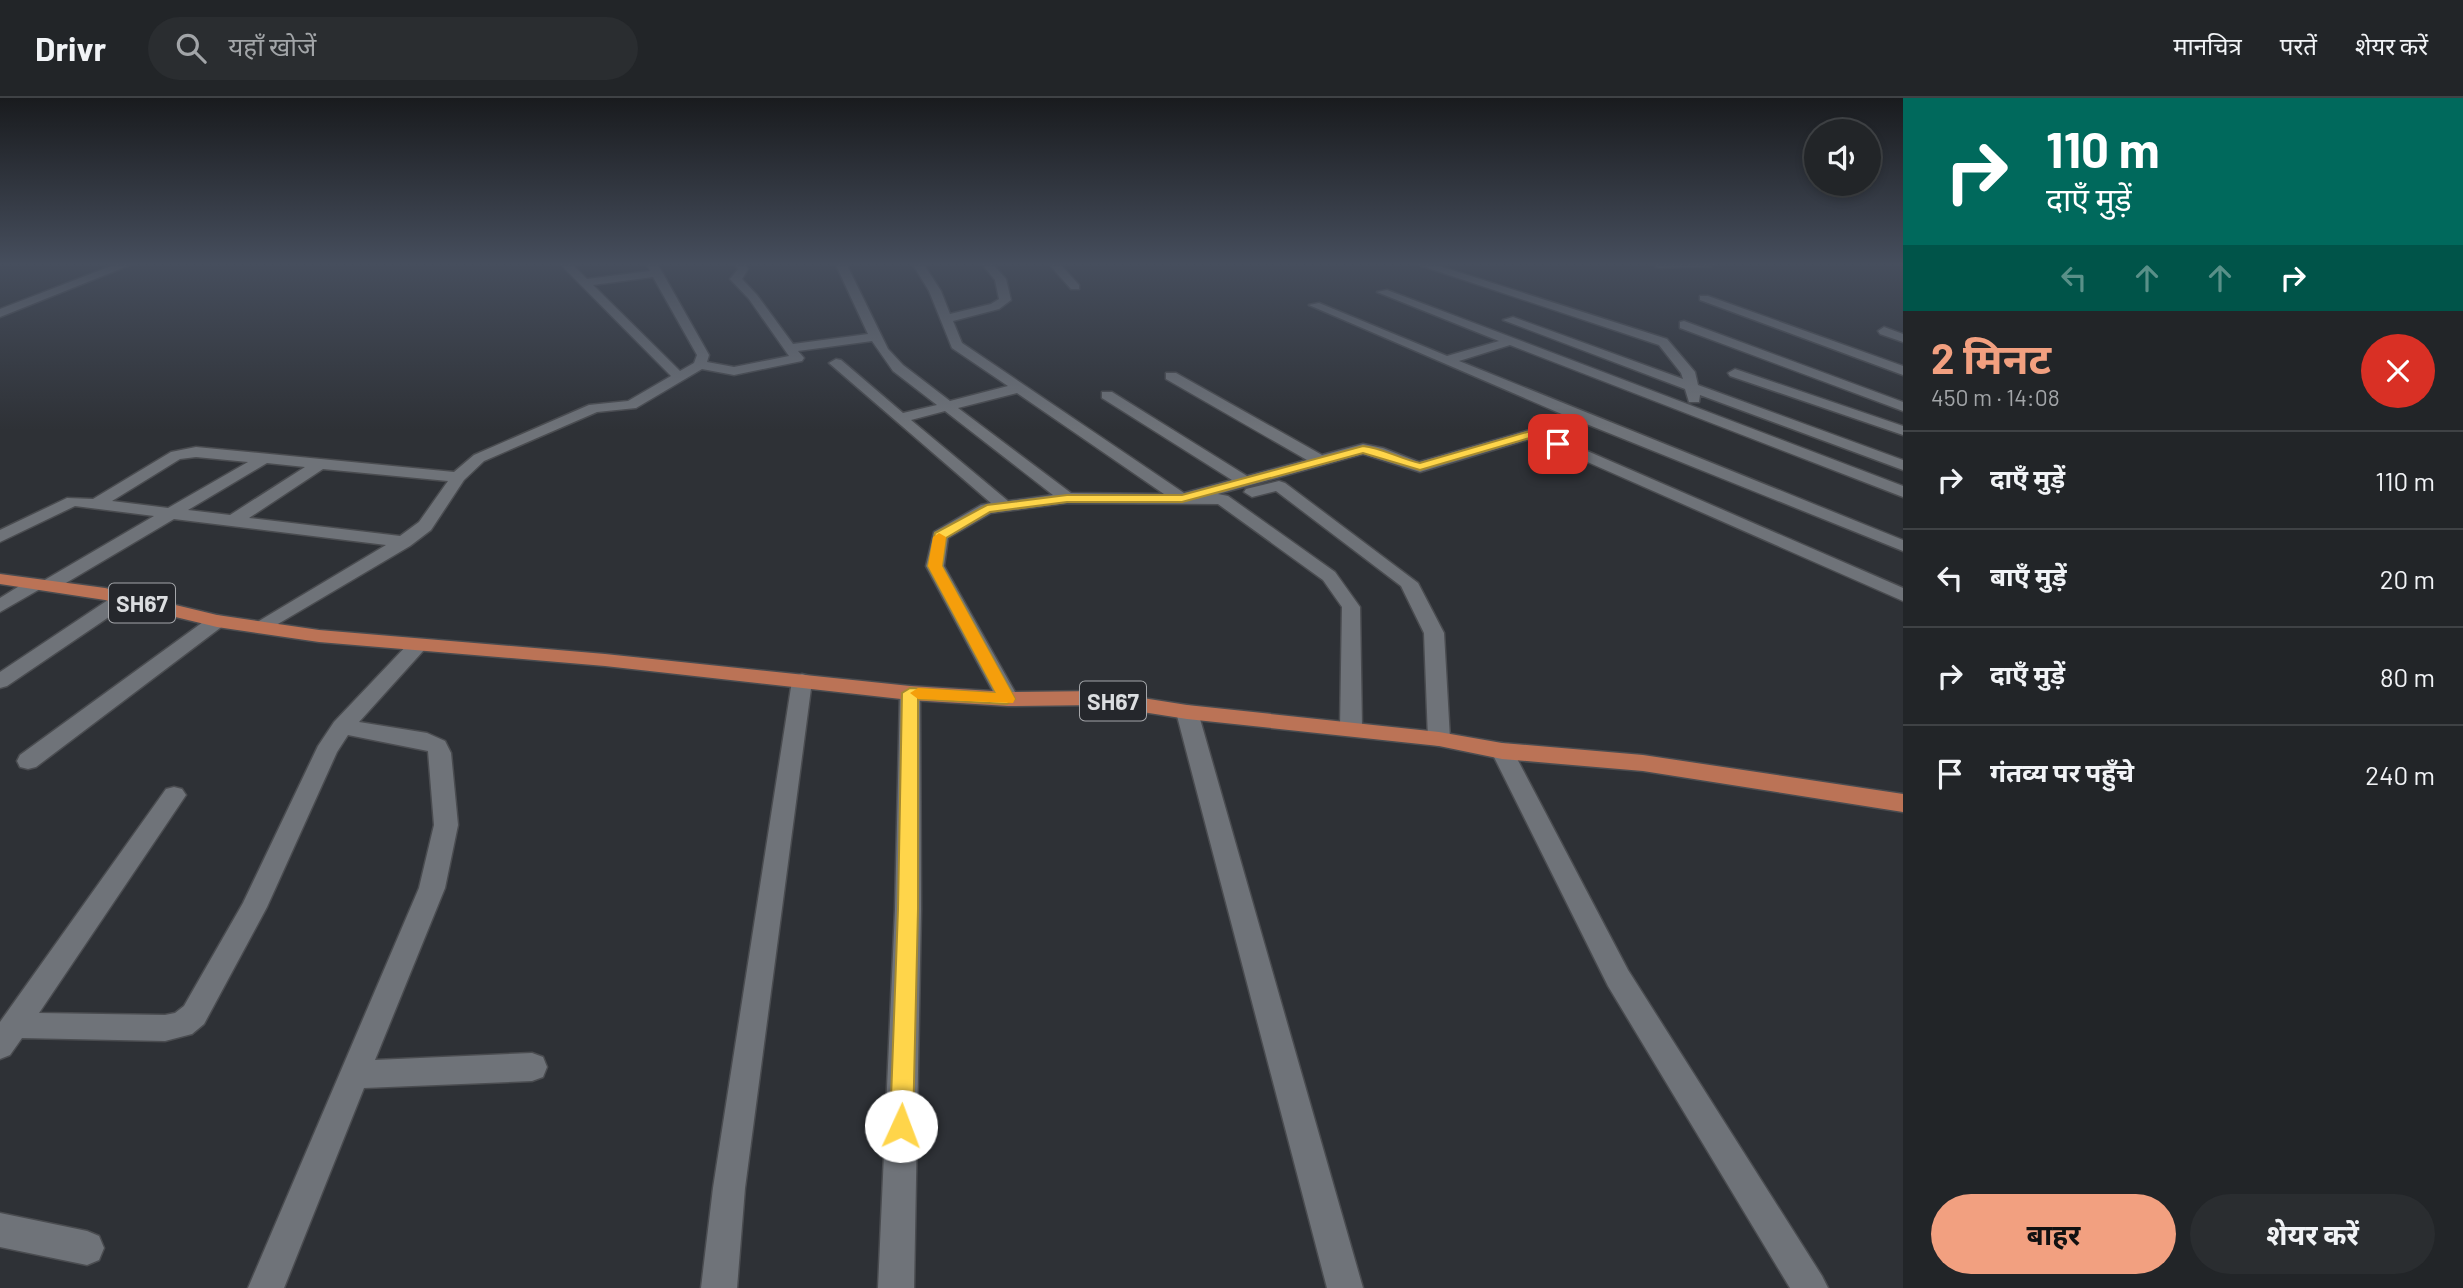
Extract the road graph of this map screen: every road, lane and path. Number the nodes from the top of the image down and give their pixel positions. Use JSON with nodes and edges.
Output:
{"nodes":[{"id":1,"x":620,"y":319,"type":"edge"},
{"id":2,"x":682,"y":319,"type":"edge"},
{"id":3,"x":769,"y":319,"type":"edge"},
{"id":4,"x":867,"y":319,"type":"edge"},
{"id":5,"x":946,"y":319,"type":"edge"},
{"id":6,"x":1347,"y":319,"type":"edge"},
{"id":7,"x":1452,"y":319,"type":"edge"},
{"id":8,"x":1514,"y":319,"type":"edge"},
{"id":9,"x":1586,"y":319,"type":"edge"},
{"id":10,"x":1760,"y":319,"type":"edge"},
{"id":11,"x":1509,"y":320,"type":"junction"},
{"id":12,"x":1684,"y":325,"type":"dead end"},
{"id":13,"x":1479,"y":329,"type":"junction"},
{"id":14,"x":1884,"y":331,"type":"dead end"},
{"id":15,"x":876,"y":337,"type":"junction"},
{"id":16,"x":1903,"y":338,"type":"edge"},
{"id":17,"x":1511,"y":341,"type":"junction"},
{"id":18,"x":790,"y":348,"type":"junction"},
{"id":19,"x":1446,"y":361,"type":"junction"},
{"id":20,"x":836,"y":363,"type":"dead end"},
{"id":21,"x":700,"y":365,"type":"junction"},
{"id":22,"x":1903,"y":371,"type":"edge"},
{"id":23,"x":1735,"y":373,"type":"dead end"},
{"id":24,"x":1171,"y":376,"type":"dead end"},
{"id":25,"x":679,"y":377,"type":"junction"},
{"id":26,"x":1018,"y":388,"type":"junction"},
{"id":27,"x":1692,"y":389,"type":"junction"},
{"id":28,"x":1107,"y":394,"type":"dead end"},
{"id":29,"x":1901,"y":405,"type":"edge"},
{"id":30,"x":947,"y":406,"type":"junction"},
{"id":31,"x":1688,"y":409,"type":"junction"},
{"id":32,"x":1859,"y":416,"type":"junction"},
{"id":33,"x":901,"y":418,"type":"junction"},
{"id":34,"x":1585,"y":418,"type":"junction"},
{"id":35,"x":1808,"y":431,"type":"junction"},
{"id":36,"x":1903,"y":431,"type":"edge"},
{"id":37,"x":1534,"y":433,"type":"junction"},
{"id":38,"x":267,"y":457,"type":"junction"},
{"id":39,"x":1319,"y":460,"type":"junction"},
{"id":40,"x":323,"y":462,"type":"junction"},
{"id":41,"x":1903,"y":465,"type":"edge"},
{"id":42,"x":458,"y":477,"type":"junction"},
{"id":43,"x":1244,"y":481,"type":"junction"},
{"id":44,"x":1903,"y":492,"type":"edge"},
{"id":45,"x":1067,"y":498,"type":"junction"},
{"id":46,"x":1182,"y":499,"type":"junction"},
{"id":47,"x":1222,"y":499,"type":"junction"},
{"id":48,"x":96,"y":504,"type":"junction"},
{"id":49,"x":1005,"y":507,"type":"junction"},
{"id":50,"x":170,"y":514,"type":"junction"},
{"id":51,"x":233,"y":521,"type":"junction"},
{"id":52,"x":0,"y":537,"type":"edge"},
{"id":53,"x":404,"y":542,"type":"junction"},
{"id":54,"x":1903,"y":546,"type":"edge"},
{"id":55,"x":0,"y":579,"type":"edge"},
{"id":56,"x":42,"y":585,"type":"junction"},
{"id":57,"x":1903,"y":594,"type":"edge"},
{"id":58,"x":124,"y":598,"type":"junction"},
{"id":59,"x":0,"y":606,"type":"edge"},
{"id":60,"x":217,"y":621,"type":"junction"},
{"id":61,"x":259,"y":627,"type":"junction"},
{"id":62,"x":417,"y":646,"type":"junction"},
{"id":63,"x":0,"y":681,"type":"edge"},
{"id":64,"x":802,"y":681,"type":"junction"},
{"id":65,"x":910,"y":693,"type":"junction"},
{"id":66,"x":1007,"y":699,"type":"junction"},
{"id":67,"x":1187,"y":712,"type":"junction"},
{"id":68,"x":342,"y":727,"type":"junction"},
{"id":69,"x":1351,"y":728,"type":"junction"},
{"id":70,"x":1439,"y":739,"type":"junction"},
{"id":71,"x":1502,"y":751,"type":"junction"},
{"id":72,"x":28,"y":761,"type":"dead end"},
{"id":73,"x":174,"y":795,"type":"dead end"},
{"id":74,"x":1903,"y":803,"type":"edge"},
{"id":75,"x":7,"y":1036,"type":"edge"},
{"id":76,"x":532,"y":1067,"type":"dead end"},
{"id":77,"x":355,"y":1075,"type":"junction"},
{"id":78,"x":0,"y":1230,"type":"edge"},
{"id":79,"x":87,"y":1248,"type":"dead end"},
{"id":80,"x":266,"y":1288,"type":"edge"},
{"id":81,"x":719,"y":1288,"type":"edge"},
{"id":82,"x":896,"y":1288,"type":"edge"},
{"id":83,"x":1345,"y":1288,"type":"edge"},
{"id":84,"x":1810,"y":1288,"type":"edge"}],
"edges":[{"from":1,"to":25,"type":"street"},
{"from":2,"to":21,"type":"street"},
{"from":3,"to":18,"type":"street"},
{"from":4,"to":15,"type":"street"},
{"from":5,"to":26,"type":"street"},
{"from":6,"to":19,"type":"street"},
{"from":7,"to":13,"type":"street"},
{"from":8,"to":11,"type":"street"},
{"from":9,"to":27,"type":"street"},
{"from":10,"to":22,"type":"street"},
{"from":11,"to":13,"type":"street"},
{"from":11,"to":27,"type":"street"},
{"from":12,"to":29,"type":"street"},
{"from":13,"to":17,"type":"street"},
{"from":14,"to":16,"type":"street"},
{"from":15,"to":18,"type":"street"},
{"from":15,"to":30,"type":"street"},
{"from":17,"to":19,"type":"street"},
{"from":17,"to":31,"type":"street"},
{"from":18,"to":21,"type":"street"},
{"from":19,"to":34,"type":"street"},
{"from":20,"to":33,"type":"street"},
{"from":21,"to":25,"type":"street"},
{"from":23,"to":32,"type":"street"},
{"from":24,"to":39,"type":"street"},
{"from":25,"to":42,"type":"street"},
{"from":26,"to":30,"type":"street"},
{"from":26,"to":46,"type":"street"},
{"from":27,"to":31,"type":"street"},
{"from":27,"to":35,"type":"street"},
{"from":28,"to":43,"type":"street"},
{"from":29,"to":32,"type":"street"},
{"from":30,"to":33,"type":"street"},
{"from":30,"to":45,"type":"street"},
{"from":31,"to":44,"type":"street"},
{"from":32,"to":35,"type":"street"},
{"from":32,"to":36,"type":"street"},
{"from":33,"to":49,"type":"street"},
{"from":34,"to":37,"type":"street"},
{"from":34,"to":54,"type":"street"},
{"from":35,"to":41,"type":"street"},
{"from":37,"to":39,"type":"street"},
{"from":37,"to":57,"type":"street"},
{"from":38,"to":40,"type":"street"},
{"from":38,"to":48,"type":"street"},
{"from":38,"to":50,"type":"street"},
{"from":39,"to":43,"type":"street"},
{"from":40,"to":42,"type":"street"},
{"from":40,"to":51,"type":"street"},
{"from":42,"to":53,"type":"street"},
{"from":43,"to":46,"type":"street"},
{"from":45,"to":46,"type":"street"},
{"from":45,"to":49,"type":"street"},
{"from":46,"to":47,"type":"street"},
{"from":47,"to":69,"type":"street"},
{"from":47,"to":70,"type":"street"},
{"from":48,"to":50,"type":"street"},
{"from":48,"to":52,"type":"street"},
{"from":49,"to":66,"type":"street"},
{"from":50,"to":51,"type":"street"},
{"from":50,"to":56,"type":"street"},
{"from":51,"to":53,"type":"street"},
{"from":53,"to":61,"type":"street"},
{"from":55,"to":56,"type":"main road","number":"SH67"},
{"from":56,"to":58,"type":"main road","number":"SH67"},
{"from":56,"to":59,"type":"street"},
{"from":58,"to":60,"type":"main road","number":"SH67"},
{"from":58,"to":63,"type":"street"},
{"from":60,"to":61,"type":"main road","number":"SH67"},
{"from":60,"to":72,"type":"street"},
{"from":61,"to":62,"type":"main road","number":"SH67"},
{"from":62,"to":64,"type":"main road","number":"SH67"},
{"from":62,"to":68,"type":"street"},
{"from":64,"to":65,"type":"main road","number":"SH67"},
{"from":64,"to":81,"type":"street"},
{"from":65,"to":66,"type":"main road","number":"SH67"},
{"from":65,"to":82,"type":"street"},
{"from":66,"to":67,"type":"main road","number":"SH67"},
{"from":67,"to":69,"type":"main road","number":"SH67"},
{"from":67,"to":83,"type":"street"},
{"from":68,"to":75,"type":"street"},
{"from":68,"to":77,"type":"street"},
{"from":69,"to":70,"type":"main road","number":"SH67"},
{"from":70,"to":71,"type":"main road","number":"SH67"},
{"from":71,"to":74,"type":"main road","number":"SH67"},
{"from":71,"to":84,"type":"street"},
{"from":73,"to":75,"type":"street"},
{"from":76,"to":77,"type":"street"},
{"from":77,"to":80,"type":"street"},
{"from":78,"to":79,"type":"street"}]}
